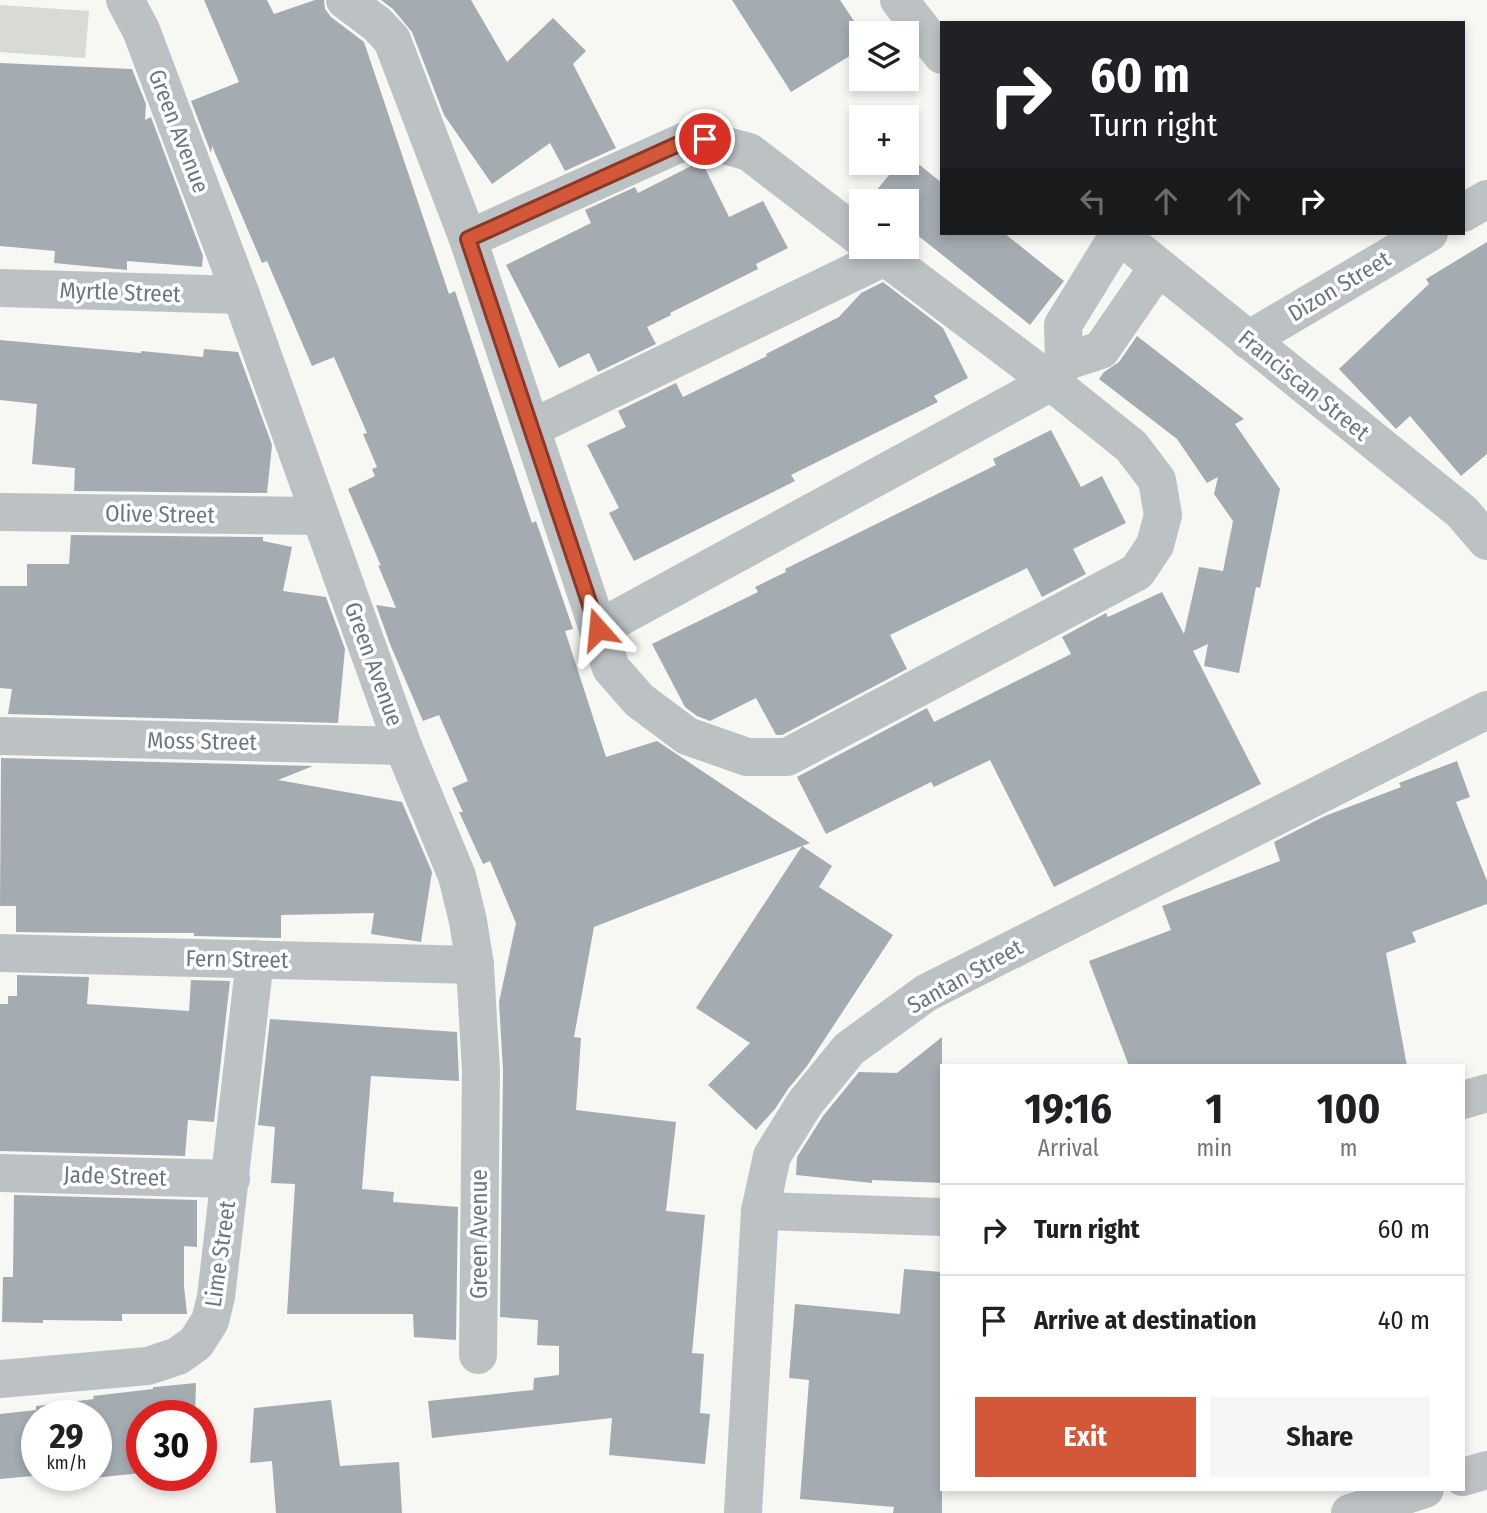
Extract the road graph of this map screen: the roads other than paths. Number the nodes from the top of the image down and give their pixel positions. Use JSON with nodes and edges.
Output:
{"nodes":[{"id":1,"x":125,"y":0,"type":"edge"},
{"id":2,"x":345,"y":0,"type":"edge"},
{"id":3,"x":900,"y":0,"type":"edge"},
{"id":4,"x":940,"y":52,"type":"edge"},
{"id":5,"x":1487,"y":198,"type":"edge"},
{"id":6,"x":1465,"y":212,"type":"edge"},
{"id":7,"x":849,"y":229,"type":"edge"},
{"id":8,"x":1117,"y":235,"type":"edge"},
{"id":9,"x":1119,"y":235,"type":"edge"},
{"id":10,"x":1426,"y":235,"type":"edge"},
{"id":11,"x":468,"y":239,"type":"junction"},
{"id":12,"x":850,"y":259,"type":"edge"},
{"id":13,"x":891,"y":259,"type":"edge"},
{"id":14,"x":1158,"y":267,"type":"junction"},
{"id":15,"x":0,"y":288,"type":"edge"},
{"id":16,"x":241,"y":295,"type":"junction"},
{"id":17,"x":1248,"y":340,"type":"junction"},
{"id":18,"x":1058,"y":372,"type":"junction"},
{"id":19,"x":531,"y":428,"type":"junction"},
{"id":20,"x":0,"y":512,"type":"edge"},
{"id":21,"x":320,"y":516,"type":"junction"},
{"id":22,"x":1487,"y":541,"type":"edge"},
{"id":23,"x":598,"y":629,"type":"junction"},
{"id":24,"x":1487,"y":710,"type":"edge"},
{"id":25,"x":0,"y":736,"type":"edge"},
{"id":26,"x":403,"y":746,"type":"junction"},
{"id":27,"x":0,"y":953,"type":"edge"},
{"id":28,"x":255,"y":959,"type":"junction"},
{"id":29,"x":475,"y":965,"type":"junction"},
{"id":30,"x":1487,"y":1093,"type":"edge"},
{"id":31,"x":1465,"y":1099,"type":"edge"},
{"id":32,"x":0,"y":1173,"type":"edge"},
{"id":33,"x":231,"y":1179,"type":"junction"},
{"id":34,"x":760,"y":1211,"type":"junction"},
{"id":35,"x":940,"y":1217,"type":"edge"},
{"id":36,"x":478,"y":1355,"type":"dead end"},
{"id":37,"x":0,"y":1378,"type":"edge"},
{"id":38,"x":1487,"y":1470,"type":"edge"},
{"id":39,"x":1465,"y":1476,"type":"edge"},
{"id":40,"x":1419,"y":1491,"type":"edge"},
{"id":41,"x":743,"y":1513,"type":"edge"},
{"id":42,"x":1350,"y":1513,"type":"edge"}],
"edges":[{"from":1,"to":16,"type":"street","name":"Green Avenue"},
{"from":2,"to":11,"type":"street"},
{"from":3,"to":4,"type":"street"},
{"from":5,"to":6,"type":"street"},
{"from":7,"to":11,"type":"street"},
{"from":8,"to":18,"type":"street"},
{"from":9,"to":14,"type":"street","name":"Franciscan Street"},
{"from":10,"to":17,"type":"street","name":"Dizon Street"},
{"from":11,"to":19,"type":"street"},
{"from":12,"to":19,"type":"street"},
{"from":13,"to":18,"type":"street"},
{"from":14,"to":17,"type":"street","name":"Franciscan Street"},
{"from":14,"to":18,"type":"street"},
{"from":15,"to":16,"type":"street","name":"Myrtle Street"},
{"from":16,"to":21,"type":"street","name":"Green Avenue"},
{"from":17,"to":22,"type":"street","name":"Franciscan Street"},
{"from":18,"to":23,"type":"street"},
{"from":18,"to":23,"type":"street"},
{"from":19,"to":23,"type":"street"},
{"from":20,"to":21,"type":"street","name":"Olive Street"},
{"from":21,"to":26,"type":"street","name":"Green Avenue"},
{"from":24,"to":34,"type":"street","name":"Santan Street"},
{"from":25,"to":26,"type":"street","name":"Moss Street"},
{"from":26,"to":29,"type":"street","name":"Green Avenue"},
{"from":27,"to":28,"type":"street","name":"Fern Street"},
{"from":28,"to":29,"type":"street","name":"Fern Street"},
{"from":28,"to":33,"type":"street","name":"Lime Street"},
{"from":29,"to":36,"type":"street","name":"Green Avenue"},
{"from":30,"to":31,"type":"street"},
{"from":32,"to":33,"type":"street","name":"Jade Street"},
{"from":33,"to":37,"type":"street","name":"Lime Street"},
{"from":34,"to":35,"type":"street"},
{"from":34,"to":41,"type":"street","name":"Santan Street"},
{"from":38,"to":39,"type":"street"},
{"from":40,"to":42,"type":"street"}]}
